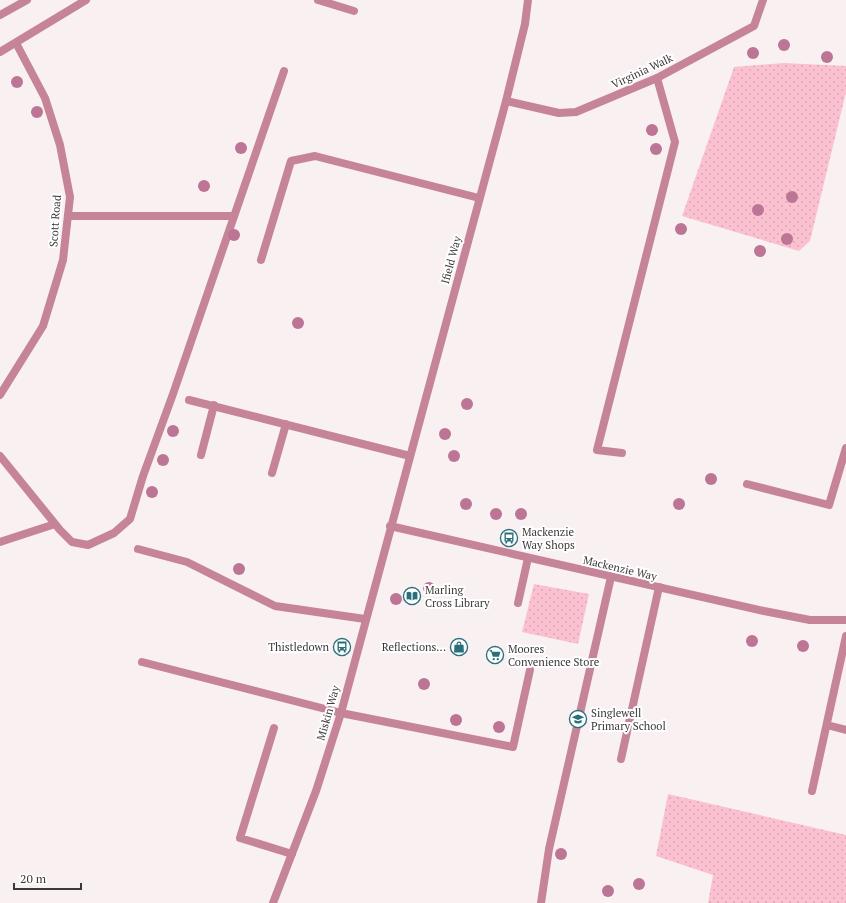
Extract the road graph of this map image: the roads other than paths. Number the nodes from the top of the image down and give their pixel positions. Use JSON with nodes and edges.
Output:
{"nodes":[{"id":1,"x":27,"y":0,"type":"edge"},
{"id":2,"x":86,"y":0,"type":"edge"},
{"id":3,"x":318,"y":0,"type":"edge"},
{"id":4,"x":528,"y":0,"type":"edge"},
{"id":5,"x":763,"y":0,"type":"edge"},
{"id":6,"x":354,"y":11,"type":"dead end"},
{"id":7,"x":0,"y":15,"type":"edge"},
{"id":8,"x":16,"y":43,"type":"junction"},
{"id":9,"x":0,"y":52,"type":"edge"},
{"id":10,"x":284,"y":71,"type":"dead end"},
{"id":11,"x":657,"y":78,"type":"junction"},
{"id":12,"x":506,"y":101,"type":"junction"},
{"id":13,"x":479,"y":198,"type":"junction"},
{"id":14,"x":68,"y":216,"type":"junction"},
{"id":15,"x":233,"y":216,"type":"junction"},
{"id":16,"x":260,"y":260,"type":"dead end"},
{"id":17,"x":0,"y":395,"type":"edge"},
{"id":18,"x":189,"y":400,"type":"dead end"},
{"id":19,"x":214,"y":405,"type":"junction"},
{"id":20,"x":286,"y":424,"type":"junction"},
{"id":21,"x":846,"y":448,"type":"edge"},
{"id":22,"x":622,"y":454,"type":"dead end"},
{"id":23,"x":201,"y":455,"type":"dead end"},
{"id":24,"x":0,"y":456,"type":"edge"},
{"id":25,"x":410,"y":456,"type":"junction"},
{"id":26,"x":272,"y":474,"type":"dead end"},
{"id":27,"x":747,"y":484,"type":"dead end"},
{"id":28,"x":54,"y":524,"type":"junction"},
{"id":29,"x":390,"y":526,"type":"junction"},
{"id":30,"x":0,"y":542,"type":"edge"},
{"id":31,"x":138,"y":549,"type":"dead end"},
{"id":32,"x":528,"y":558,"type":"junction"},
{"id":33,"x":610,"y":577,"type":"junction"},
{"id":34,"x":659,"y":587,"type":"junction"},
{"id":35,"x":518,"y":603,"type":"dead end"},
{"id":36,"x":365,"y":619,"type":"junction"},
{"id":37,"x":846,"y":620,"type":"edge"},
{"id":38,"x":846,"y":636,"type":"edge"},
{"id":39,"x":142,"y":662,"type":"dead end"},
{"id":40,"x":530,"y":670,"type":"dead end"},
{"id":41,"x":341,"y":713,"type":"junction"},
{"id":42,"x":827,"y":725,"type":"junction"},
{"id":43,"x":274,"y":728,"type":"dead end"},
{"id":44,"x":846,"y":730,"type":"edge"},
{"id":45,"x":621,"y":759,"type":"dead end"},
{"id":46,"x":812,"y":791,"type":"dead end"},
{"id":47,"x":292,"y":854,"type":"junction"},
{"id":48,"x":273,"y":903,"type":"edge"},
{"id":49,"x":541,"y":903,"type":"edge"}],
"edges":[{"from":1,"to":7,"type":"street"},
{"from":2,"to":8,"type":"street"},
{"from":3,"to":6,"type":"street"},
{"from":4,"to":12,"type":"street","name":"Ifield Way"},
{"from":5,"to":11,"type":"street","name":"Virginia Walk"},
{"from":8,"to":9,"type":"street"},
{"from":8,"to":14,"type":"street","name":"Scott Road"},
{"from":10,"to":15,"type":"street"},
{"from":11,"to":12,"type":"street","name":"Virginia Walk"},
{"from":11,"to":22,"type":"street"},
{"from":12,"to":13,"type":"street","name":"Ifield Way"},
{"from":13,"to":16,"type":"street"},
{"from":13,"to":25,"type":"street","name":"Ifield Way"},
{"from":14,"to":15,"type":"street"},
{"from":14,"to":17,"type":"street","name":"Scott Road"},
{"from":15,"to":28,"type":"street"},
{"from":18,"to":19,"type":"street"},
{"from":19,"to":20,"type":"street"},
{"from":19,"to":23,"type":"street"},
{"from":20,"to":25,"type":"street"},
{"from":20,"to":26,"type":"street"},
{"from":21,"to":27,"type":"street"},
{"from":24,"to":28,"type":"street"},
{"from":25,"to":29,"type":"street","name":"Ifield Way"},
{"from":28,"to":30,"type":"street"},
{"from":29,"to":32,"type":"street","name":"Mackenzie Way"},
{"from":29,"to":36,"type":"street","name":"Miskin Way"},
{"from":31,"to":36,"type":"street"},
{"from":32,"to":33,"type":"street","name":"Mackenzie Way"},
{"from":32,"to":35,"type":"street"},
{"from":33,"to":34,"type":"street","name":"Mackenzie Way"},
{"from":33,"to":49,"type":"street"},
{"from":34,"to":37,"type":"street","name":"Mackenzie Way"},
{"from":34,"to":45,"type":"street"},
{"from":36,"to":41,"type":"street","name":"Miskin Way"},
{"from":38,"to":42,"type":"street"},
{"from":39,"to":41,"type":"street"},
{"from":40,"to":41,"type":"street"},
{"from":41,"to":47,"type":"street","name":"Miskin Way"},
{"from":42,"to":44,"type":"street"},
{"from":42,"to":46,"type":"street"},
{"from":43,"to":47,"type":"street"},
{"from":47,"to":48,"type":"street","name":"Miskin Way"}]}
